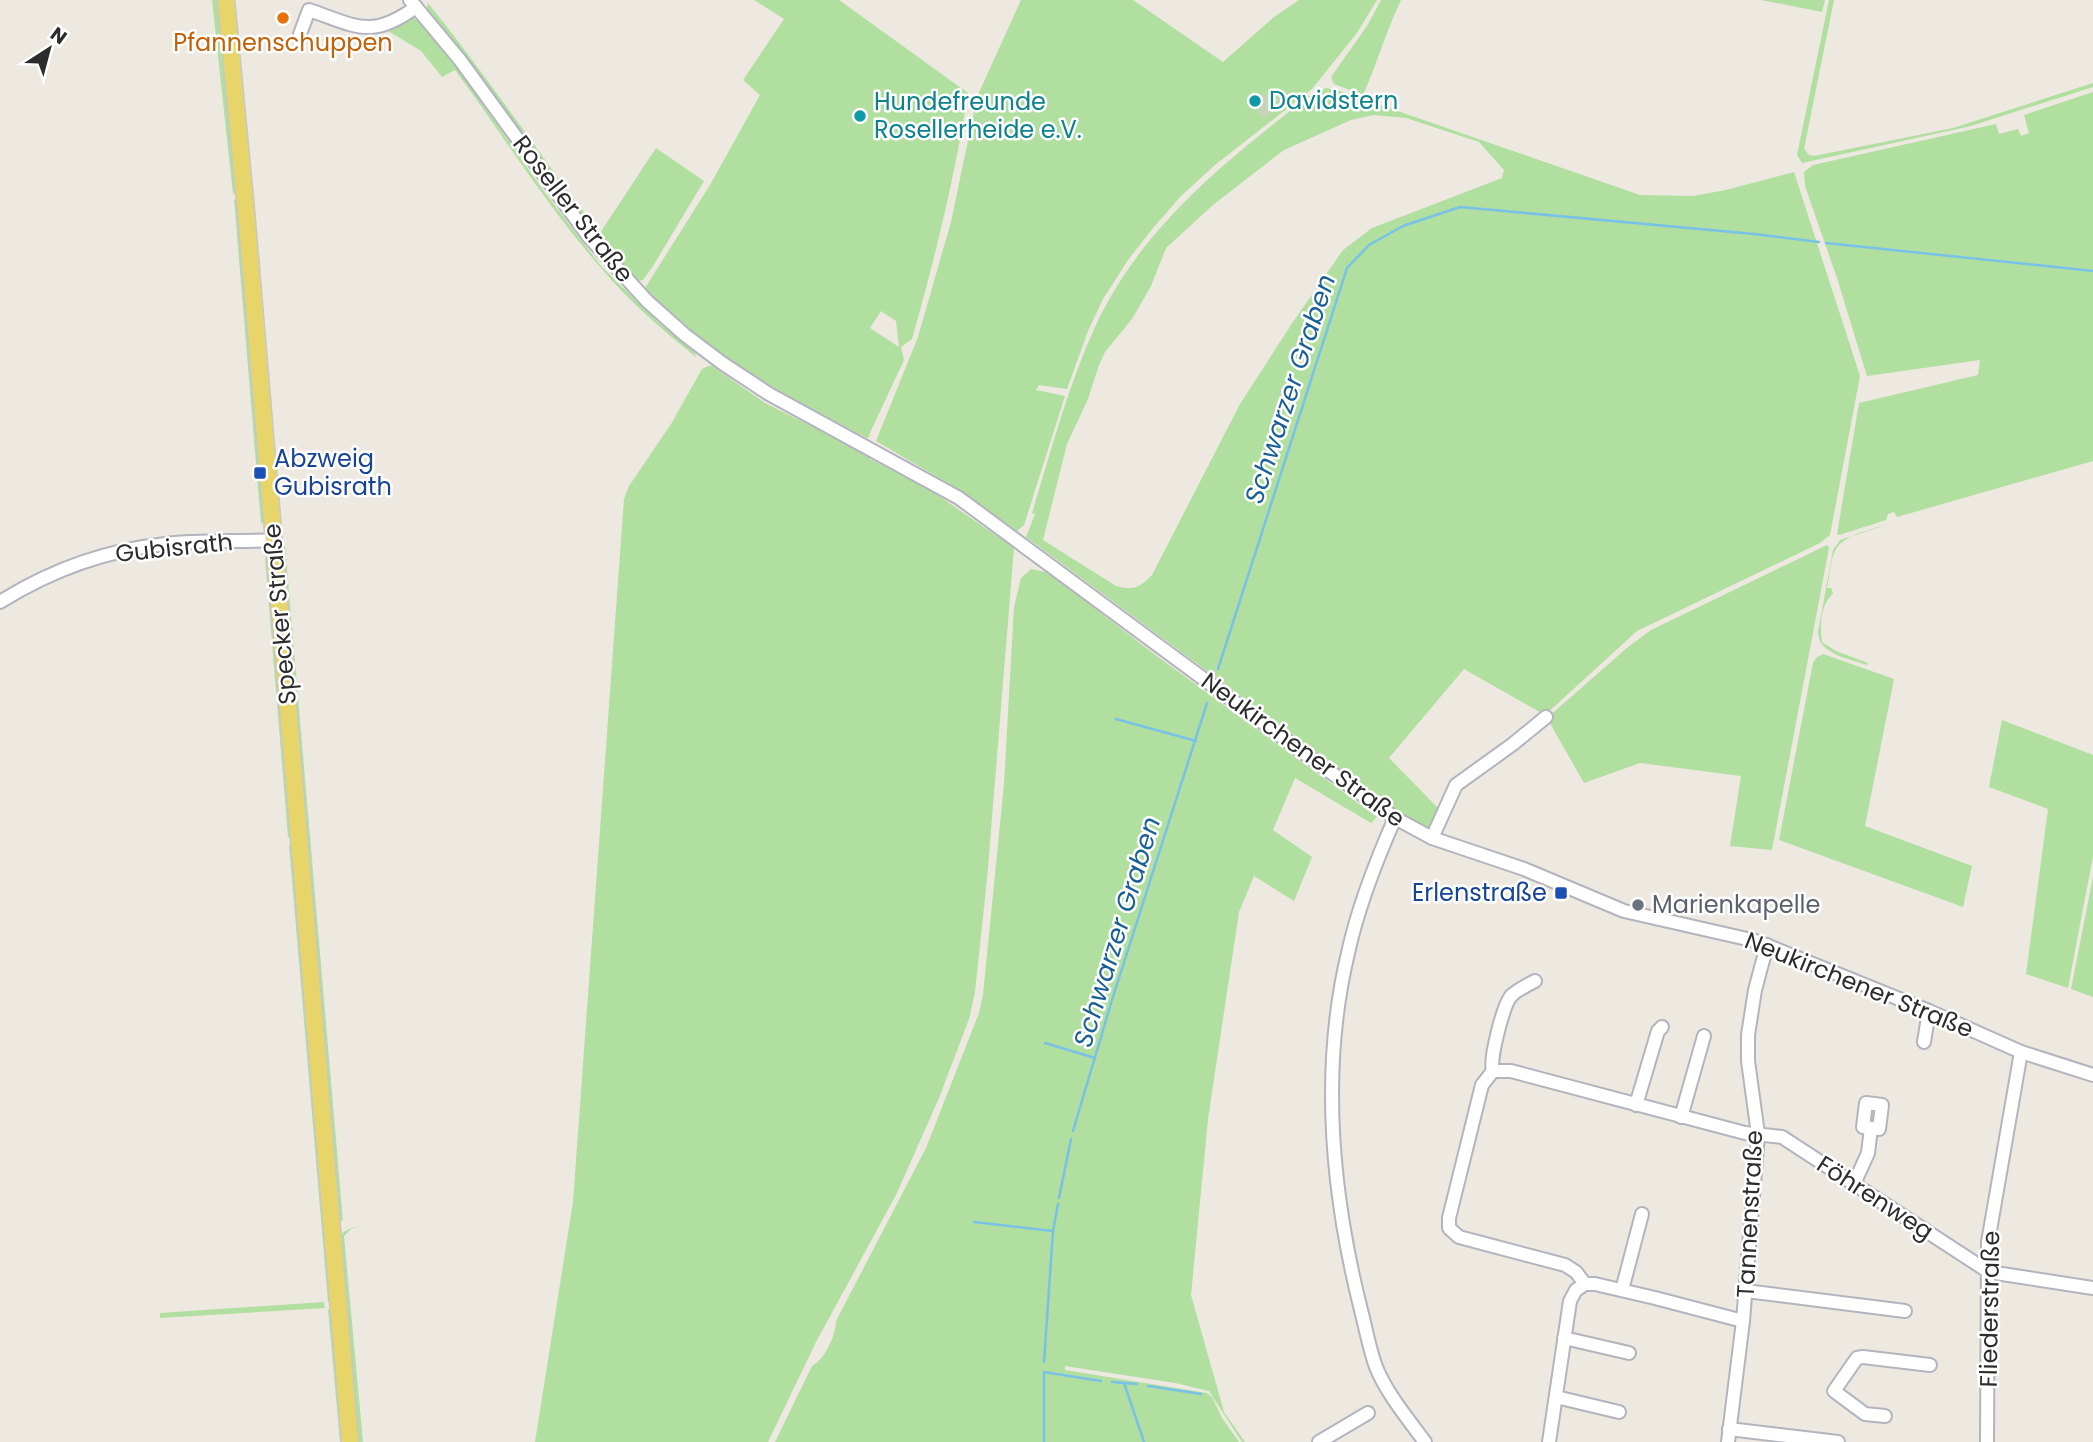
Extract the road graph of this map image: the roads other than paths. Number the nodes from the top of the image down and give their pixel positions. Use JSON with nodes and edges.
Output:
{"nodes":[{"id":1,"x":226,"y":0,"type":"edge"},
{"id":2,"x":413,"y":3,"type":"edge"},
{"id":3,"x":300,"y":34,"type":"dead end"},
{"id":4,"x":948,"y":491,"type":"joint"},
{"id":5,"x":274,"y":540,"type":"junction"},
{"id":6,"x":0,"y":602,"type":"edge"},
{"id":7,"x":1546,"y":716,"type":"dead end"},
{"id":8,"x":1395,"y":818,"type":"junction"},
{"id":9,"x":1432,"y":838,"type":"junction"},
{"id":10,"x":1767,"y":946,"type":"junction"},
{"id":11,"x":1535,"y":981,"type":"dead end"},
{"id":12,"x":1929,"y":1011,"type":"junction"},
{"id":13,"x":1662,"y":1027,"type":"dead end"},
{"id":14,"x":1704,"y":1036,"type":"dead end"},
{"id":15,"x":1924,"y":1042,"type":"dead end"},
{"id":16,"x":2021,"y":1052,"type":"junction"},
{"id":17,"x":1496,"y":1070,"type":"junction"},
{"id":18,"x":2093,"y":1075,"type":"edge"},
{"id":19,"x":1636,"y":1105,"type":"junction"},
{"id":20,"x":1681,"y":1117,"type":"junction"},
{"id":21,"x":1871,"y":1128,"type":"dead end"},
{"id":22,"x":1758,"y":1134,"type":"junction"},
{"id":23,"x":1854,"y":1184,"type":"junction"},
{"id":24,"x":1642,"y":1214,"type":"dead end"},
{"id":25,"x":1989,"y":1272,"type":"junction"},
{"id":26,"x":1585,"y":1284,"type":"junction"},
{"id":27,"x":2093,"y":1288,"type":"edge"},
{"id":28,"x":1622,"y":1290,"type":"junction"},
{"id":29,"x":1746,"y":1291,"type":"junction"},
{"id":30,"x":1905,"y":1311,"type":"dead end"},
{"id":31,"x":1743,"y":1321,"type":"junction"},
{"id":32,"x":1564,"y":1338,"type":"junction"},
{"id":33,"x":1629,"y":1353,"type":"dead end"},
{"id":34,"x":1930,"y":1365,"type":"dead end"},
{"id":35,"x":1556,"y":1398,"type":"junction"},
{"id":36,"x":1619,"y":1412,"type":"dead end"},
{"id":37,"x":1368,"y":1413,"type":"dead end"},
{"id":38,"x":1885,"y":1416,"type":"dead end"},
{"id":39,"x":1729,"y":1435,"type":"edge"},
{"id":40,"x":1829,"y":1441,"type":"edge"},
{"id":41,"x":350,"y":1442,"type":"edge"},
{"id":42,"x":1319,"y":1442,"type":"edge"},
{"id":43,"x":1425,"y":1442,"type":"edge"},
{"id":44,"x":1549,"y":1442,"type":"edge"},
{"id":45,"x":1987,"y":1442,"type":"edge"}],
"edges":[{"from":1,"to":5,"type":"main road","name":"Specker Straße"},
{"from":2,"to":3,"type":"street"},
{"from":2,"to":4,"type":"street","name":"Roseller Straße"},
{"from":4,"to":8,"type":"street","name":"Neukirchener Straße"},
{"from":5,"to":6,"type":"street","name":"Gubisrath"},
{"from":5,"to":41,"type":"main road","name":"Specker Straße"},
{"from":7,"to":9,"type":"street"},
{"from":8,"to":9,"type":"street","name":"Neukirchener Straße"},
{"from":8,"to":43,"type":"street"},
{"from":9,"to":10,"type":"street","name":"Neukirchener Straße"},
{"from":10,"to":12,"type":"street","name":"Neukirchener Straße"},
{"from":10,"to":22,"type":"street","name":"Tannenstraße"},
{"from":11,"to":17,"type":"street"},
{"from":12,"to":15,"type":"street"},
{"from":12,"to":16,"type":"street","name":"Neukirchener Straße"},
{"from":13,"to":19,"type":"street"},
{"from":14,"to":20,"type":"street"},
{"from":16,"to":18,"type":"street","name":"Neukirchener Straße"},
{"from":16,"to":25,"type":"street","name":"Fliederstraße"},
{"from":17,"to":19,"type":"street","name":"Föhrenweg"},
{"from":17,"to":26,"type":"street"},
{"from":19,"to":20,"type":"street","name":"Föhrenweg"},
{"from":20,"to":22,"type":"street","name":"Föhrenweg"},
{"from":21,"to":23,"type":"street"},
{"from":22,"to":23,"type":"street","name":"Föhrenweg"},
{"from":22,"to":29,"type":"street","name":"Tannenstraße"},
{"from":23,"to":25,"type":"street","name":"Föhrenweg"},
{"from":24,"to":28,"type":"street"},
{"from":25,"to":27,"type":"street"},
{"from":25,"to":45,"type":"street","name":"Fliederstraße"},
{"from":26,"to":28,"type":"street"},
{"from":26,"to":32,"type":"street"},
{"from":28,"to":31,"type":"street"},
{"from":29,"to":30,"type":"street"},
{"from":29,"to":31,"type":"street","name":"Tannenstraße"},
{"from":31,"to":39,"type":"street","name":"Tannenstraße"},
{"from":32,"to":33,"type":"street"},
{"from":32,"to":35,"type":"street"},
{"from":34,"to":38,"type":"street"},
{"from":35,"to":36,"type":"street"},
{"from":35,"to":44,"type":"street"},
{"from":37,"to":42,"type":"street"},
{"from":39,"to":40,"type":"street"}]}
